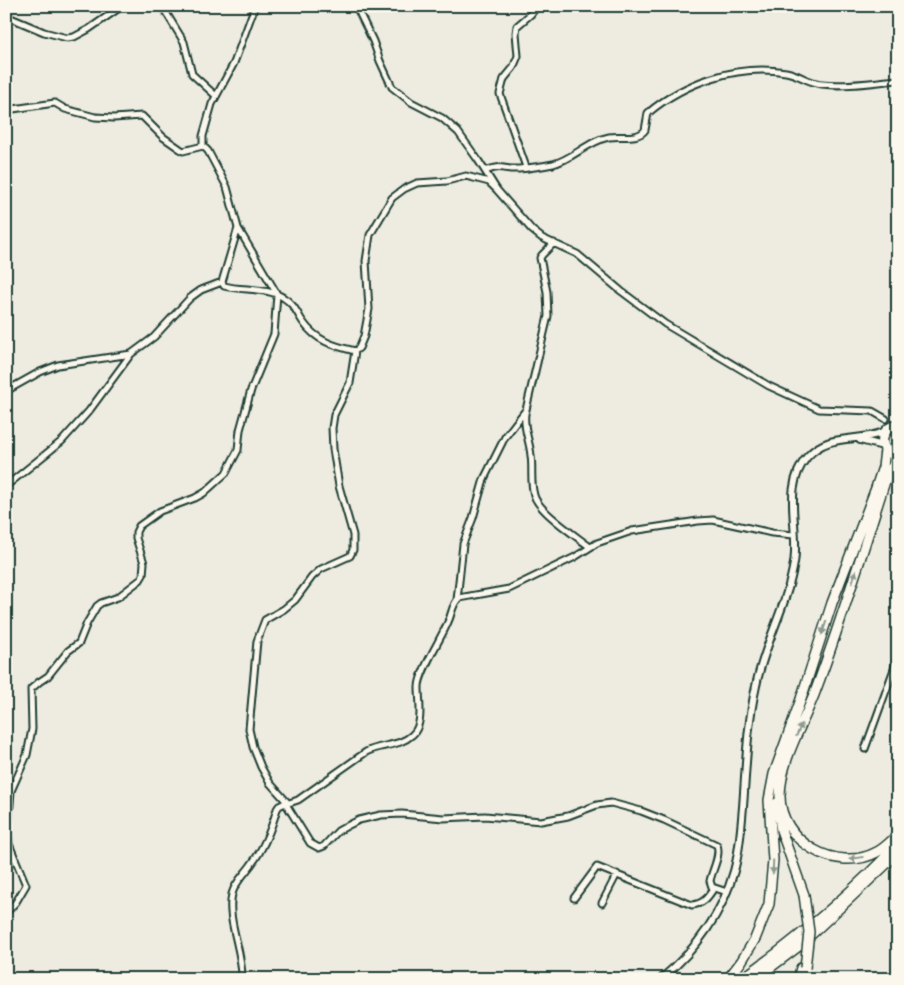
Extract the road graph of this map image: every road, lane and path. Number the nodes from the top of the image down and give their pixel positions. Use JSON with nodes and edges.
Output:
{"nodes":[{"id":1,"x":122,"y":6,"type":"edge"},
{"id":2,"x":162,"y":6,"type":"edge"},
{"id":3,"x":255,"y":6,"type":"edge"},
{"id":4,"x":356,"y":6,"type":"edge"},
{"id":5,"x":537,"y":6,"type":"edge"},
{"id":6,"x":6,"y":16,"type":"edge"},
{"id":7,"x":898,"y":80,"type":"edge"},
{"id":8,"x":215,"y":95,"type":"junction"},
{"id":9,"x":6,"y":110,"type":"edge"},
{"id":10,"x":203,"y":146,"type":"junction"},
{"id":11,"x":526,"y":167,"type":"junction"},
{"id":12,"x":485,"y":171,"type":"junction"},
{"id":13,"x":497,"y":190,"type":"junction"},
{"id":14,"x":238,"y":228,"type":"junction"},
{"id":15,"x":554,"y":243,"type":"junction"},
{"id":16,"x":222,"y":282,"type":"junction"},
{"id":17,"x":277,"y":294,"type":"junction"},
{"id":18,"x":356,"y":350,"type":"junction"},
{"id":19,"x":132,"y":354,"type":"junction"},
{"id":20,"x":6,"y":391,"type":"edge"},
{"id":21,"x":526,"y":410,"type":"junction"},
{"id":22,"x":886,"y":418,"type":"junction"},
{"id":23,"x":891,"y":428,"type":"edge"},
{"id":24,"x":854,"y":439,"type":"junction"},
{"id":25,"x":884,"y":448,"type":"junction"},
{"id":26,"x":898,"y":457,"type":"edge"},
{"id":27,"x":6,"y":486,"type":"edge"},
{"id":28,"x":794,"y":534,"type":"junction"},
{"id":29,"x":590,"y":547,"type":"junction"},
{"id":30,"x":457,"y":600,"type":"junction"},
{"id":31,"x":898,"y":653,"type":"edge"},
{"id":32,"x":864,"y":749,"type":"dead end"},
{"id":33,"x":782,"y":771,"type":"junction"},
{"id":34,"x":772,"y":784,"type":"junction"},
{"id":35,"x":286,"y":804,"type":"junction"},
{"id":36,"x":898,"y":835,"type":"edge"},
{"id":37,"x":898,"y":844,"type":"edge"},
{"id":38,"x":898,"y":853,"type":"edge"},
{"id":39,"x":616,"y":874,"type":"junction"},
{"id":40,"x":714,"y":888,"type":"junction"},
{"id":41,"x":727,"y":892,"type":"junction"},
{"id":42,"x":803,"y":896,"type":"junction"},
{"id":43,"x":574,"y":898,"type":"dead end"},
{"id":44,"x":602,"y":903,"type":"dead end"},
{"id":45,"x":6,"y":913,"type":"edge"},
{"id":46,"x":803,"y":968,"type":"junction"},
{"id":47,"x":242,"y":979,"type":"edge"},
{"id":48,"x":661,"y":979,"type":"edge"},
{"id":49,"x":728,"y":979,"type":"edge"},
{"id":50,"x":742,"y":979,"type":"edge"},
{"id":51,"x":755,"y":979,"type":"edge"},
{"id":52,"x":798,"y":979,"type":"edge"},
{"id":53,"x":802,"y":979,"type":"edge"}],
"edges":[{"from":1,"to":6,"type":"street"},
{"from":2,"to":8,"type":"street"},
{"from":3,"to":8,"type":"street"},
{"from":4,"to":12,"type":"street"},
{"from":5,"to":11,"type":"street"},
{"from":7,"to":11,"type":"street"},
{"from":8,"to":10,"type":"street"},
{"from":9,"to":10,"type":"street"},
{"from":10,"to":14,"type":"street"},
{"from":11,"to":12,"type":"street"},
{"from":12,"to":13,"type":"street"},
{"from":13,"to":15,"type":"street"},
{"from":13,"to":18,"type":"street"},
{"from":14,"to":16,"type":"street"},
{"from":14,"to":17,"type":"street"},
{"from":15,"to":21,"type":"street"},
{"from":15,"to":22,"type":"street"},
{"from":16,"to":17,"type":"street"},
{"from":16,"to":19,"type":"street"},
{"from":17,"to":18,"type":"street"},
{"from":17,"to":45,"type":"street"},
{"from":18,"to":35,"type":"street"},
{"from":19,"to":20,"type":"street"},
{"from":19,"to":27,"type":"street"},
{"from":21,"to":29,"type":"street"},
{"from":21,"to":30,"type":"street"},
{"from":22,"to":23,"type":"street"},
{"from":22,"to":23,"type":"street"},
{"from":23,"to":24,"type":"street"},
{"from":23,"to":25,"type":"highway"},
{"from":24,"to":25,"type":"street"},
{"from":24,"to":28,"type":"street"},
{"from":25,"to":26,"type":"highway"},
{"from":25,"to":34,"type":"highway","one_way":true},
{"from":33,"to":26,"type":"highway","one_way":true},
{"from":28,"to":29,"type":"street"},
{"from":28,"to":41,"type":"street"},
{"from":29,"to":30,"type":"street"},
{"from":30,"to":35,"type":"street"},
{"from":31,"to":32,"type":"street"},
{"from":36,"to":33,"type":"highway","one_way":true},
{"from":33,"to":42,"type":"highway"},
{"from":34,"to":42,"type":"highway"},
{"from":34,"to":49,"type":"highway","one_way":true},
{"from":35,"to":40,"type":"street"},
{"from":35,"to":47,"type":"street"},
{"from":37,"to":50,"type":"highway"},
{"from":38,"to":51,"type":"highway"},
{"from":39,"to":40,"type":"street"},
{"from":39,"to":43,"type":"street"},
{"from":39,"to":44,"type":"street"},
{"from":40,"to":41,"type":"street"},
{"from":41,"to":48,"type":"street"},
{"from":42,"to":46,"type":"highway","bridge":true},
{"from":46,"to":52,"type":"highway"},
{"from":46,"to":53,"type":"highway"}]}
